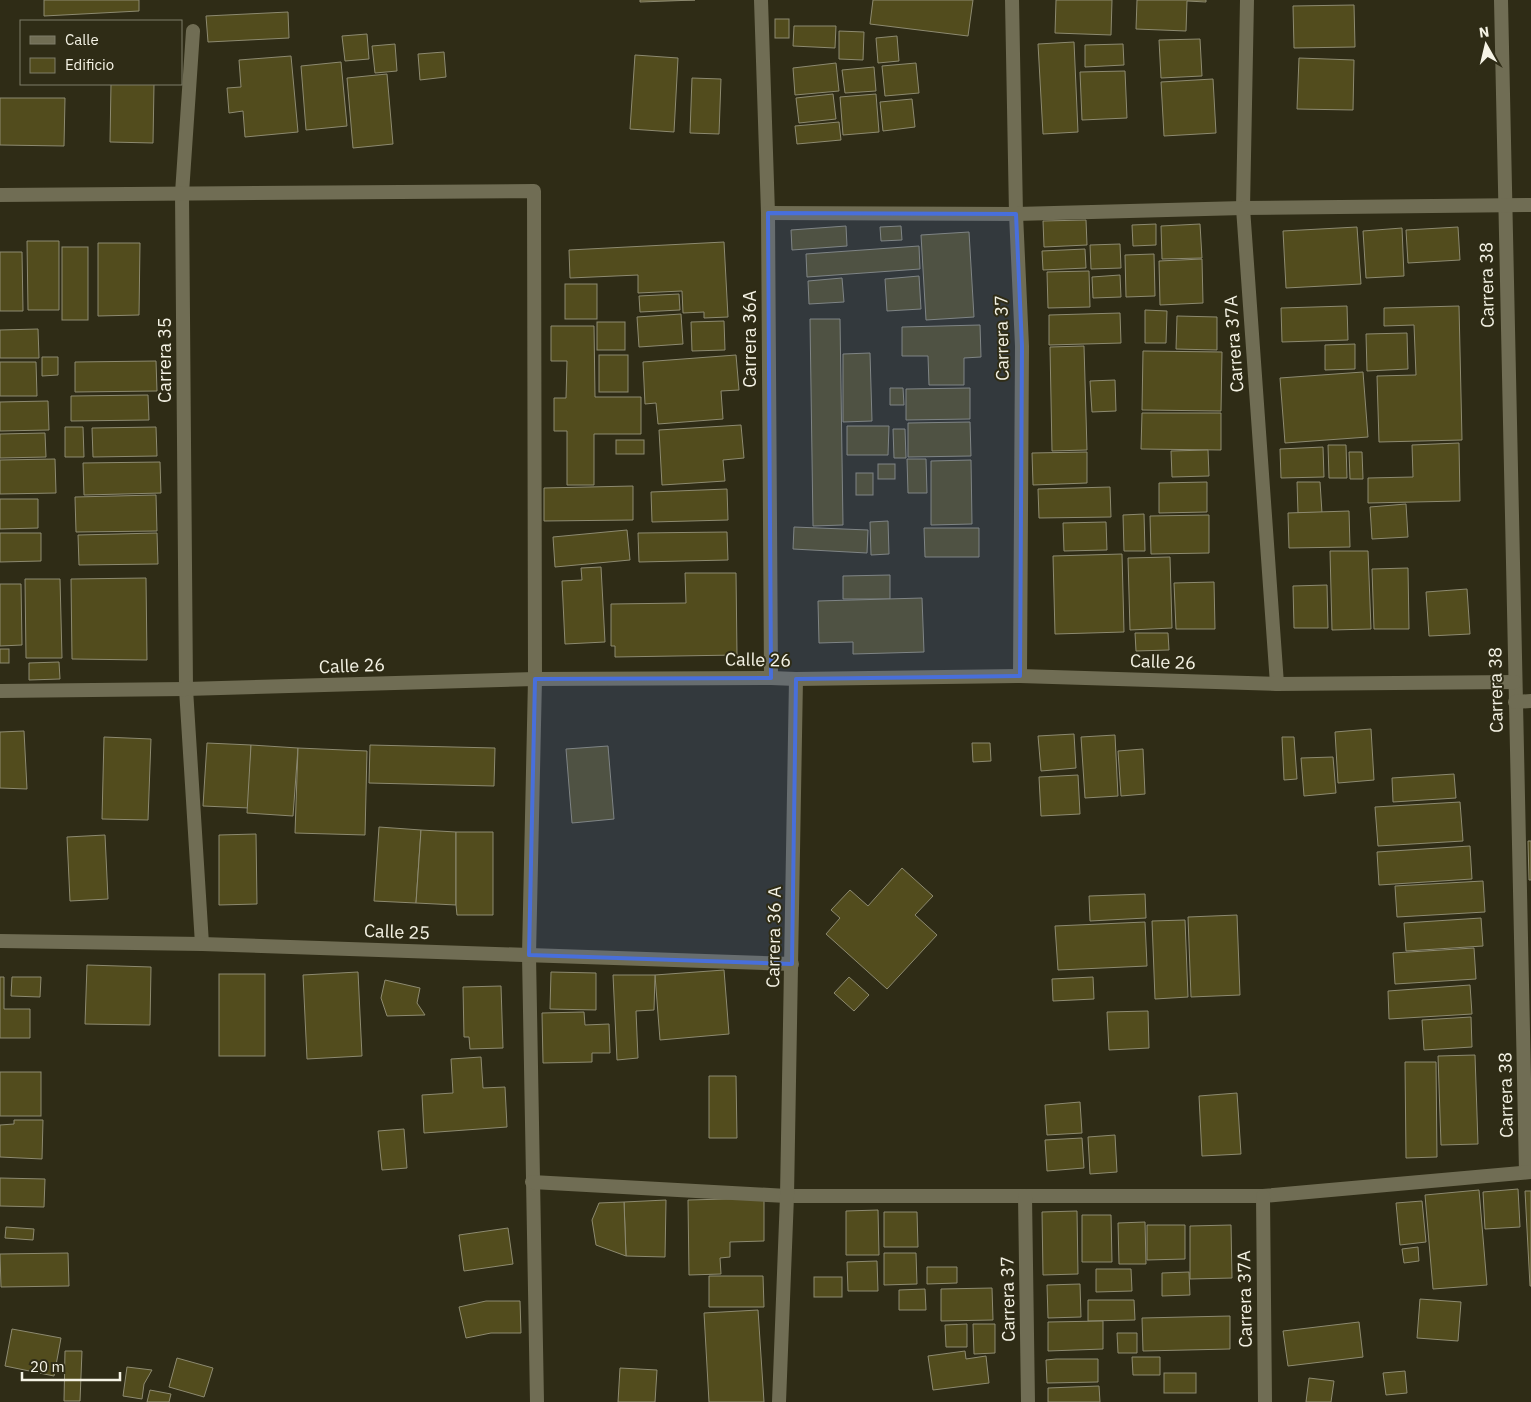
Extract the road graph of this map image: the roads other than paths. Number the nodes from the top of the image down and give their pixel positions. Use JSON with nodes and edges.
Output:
{"nodes":[{"id":1,"x":761,"y":0,"type":"edge"},
{"id":2,"x":1012,"y":0,"type":"edge"},
{"id":3,"x":1247,"y":0,"type":"edge"},
{"id":4,"x":1501,"y":0,"type":"edge"},
{"id":5,"x":193,"y":31,"type":"dead end"},
{"id":6,"x":182,"y":193,"type":"junction"},
{"id":7,"x":0,"y":195,"type":"edge"},
{"id":8,"x":1531,"y":205,"type":"edge"},
{"id":9,"x":1504,"y":206,"type":"junction"},
{"id":10,"x":1243,"y":208,"type":"junction"},
{"id":11,"x":768,"y":213,"type":"junction"},
{"id":12,"x":1016,"y":214,"type":"junction"},
{"id":13,"x":1020,"y":676,"type":"junction"},
{"id":14,"x":771,"y":678,"type":"junction"},
{"id":15,"x":535,"y":679,"type":"junction"},
{"id":16,"x":796,"y":680,"type":"junction"},
{"id":17,"x":1515,"y":682,"type":"junction"},
{"id":18,"x":1277,"y":684,"type":"junction"},
{"id":19,"x":186,"y":689,"type":"junction"},
{"id":20,"x":0,"y":691,"type":"edge"},
{"id":21,"x":1516,"y":702,"type":"junction"},
{"id":22,"x":1531,"y":702,"type":"edge"},
{"id":23,"x":0,"y":941,"type":"edge"},
{"id":24,"x":202,"y":944,"type":"junction"},
{"id":25,"x":529,"y":955,"type":"junction"},
{"id":26,"x":792,"y":964,"type":"junction"},
{"id":27,"x":1528,"y":1172,"type":"edge"},
{"id":28,"x":532,"y":1182,"type":"junction"},
{"id":29,"x":787,"y":1196,"type":"junction"},
{"id":30,"x":1025,"y":1196,"type":"junction"},
{"id":31,"x":1263,"y":1196,"type":"junction"},
{"id":32,"x":537,"y":1402,"type":"edge"},
{"id":33,"x":779,"y":1402,"type":"edge"},
{"id":34,"x":1028,"y":1402,"type":"edge"},
{"id":35,"x":1265,"y":1402,"type":"edge"}],
"edges":[{"from":1,"to":11,"type":"street","name":"Carrera 36A"},
{"from":2,"to":12,"type":"street","name":"Carrera 37"},
{"from":3,"to":10,"type":"street","name":"Carrera 37A"},
{"from":4,"to":9,"type":"street","name":"Carrera 38"},
{"from":5,"to":6,"type":"street","name":"Carrera 35"},
{"from":6,"to":7,"type":"street"},
{"from":6,"to":15,"type":"street"},
{"from":6,"to":19,"type":"street","name":"Carrera 35"},
{"from":8,"to":9,"type":"street"},
{"from":9,"to":10,"type":"street"},
{"from":9,"to":17,"type":"street","name":"Carrera 38"},
{"from":10,"to":12,"type":"street"},
{"from":10,"to":18,"type":"street","name":"Carrera 37A"},
{"from":11,"to":12,"type":"street"},
{"from":11,"to":14,"type":"street","name":"Carrera 36A"},
{"from":12,"to":13,"type":"street","name":"Carrera 37"},
{"from":13,"to":16,"type":"street","name":"Calle 26"},
{"from":13,"to":18,"type":"street","name":"Calle 26"},
{"from":14,"to":15,"type":"street","name":"Calle 26"},
{"from":14,"to":16,"type":"street","name":"Calle 26"},
{"from":15,"to":19,"type":"street","name":"Calle 26"},
{"from":15,"to":25,"type":"street"},
{"from":16,"to":26,"type":"street","name":"Carrera 36 A"},
{"from":17,"to":18,"type":"street","name":"Calle 26"},
{"from":17,"to":21,"type":"street","name":"Carrera 38"},
{"from":19,"to":20,"type":"street","name":"Calle 26"},
{"from":19,"to":24,"type":"street","name":"Carrera 35"},
{"from":21,"to":22,"type":"street"},
{"from":21,"to":27,"type":"street","name":"Carrera 38"},
{"from":23,"to":24,"type":"street","name":"Calle 25"},
{"from":24,"to":25,"type":"street","name":"Calle 25"},
{"from":25,"to":26,"type":"street","name":"Calle 25"},
{"from":25,"to":28,"type":"street"},
{"from":26,"to":29,"type":"street","name":"Carrera 36 A"},
{"from":27,"to":31,"type":"street"},
{"from":28,"to":29,"type":"street"},
{"from":28,"to":32,"type":"street"},
{"from":29,"to":30,"type":"street"},
{"from":29,"to":33,"type":"street","name":"Carrera 36 A"},
{"from":30,"to":31,"type":"street"},
{"from":30,"to":34,"type":"street","name":"Carrera 37"},
{"from":31,"to":35,"type":"street","name":"Carrera 37A"}]}
